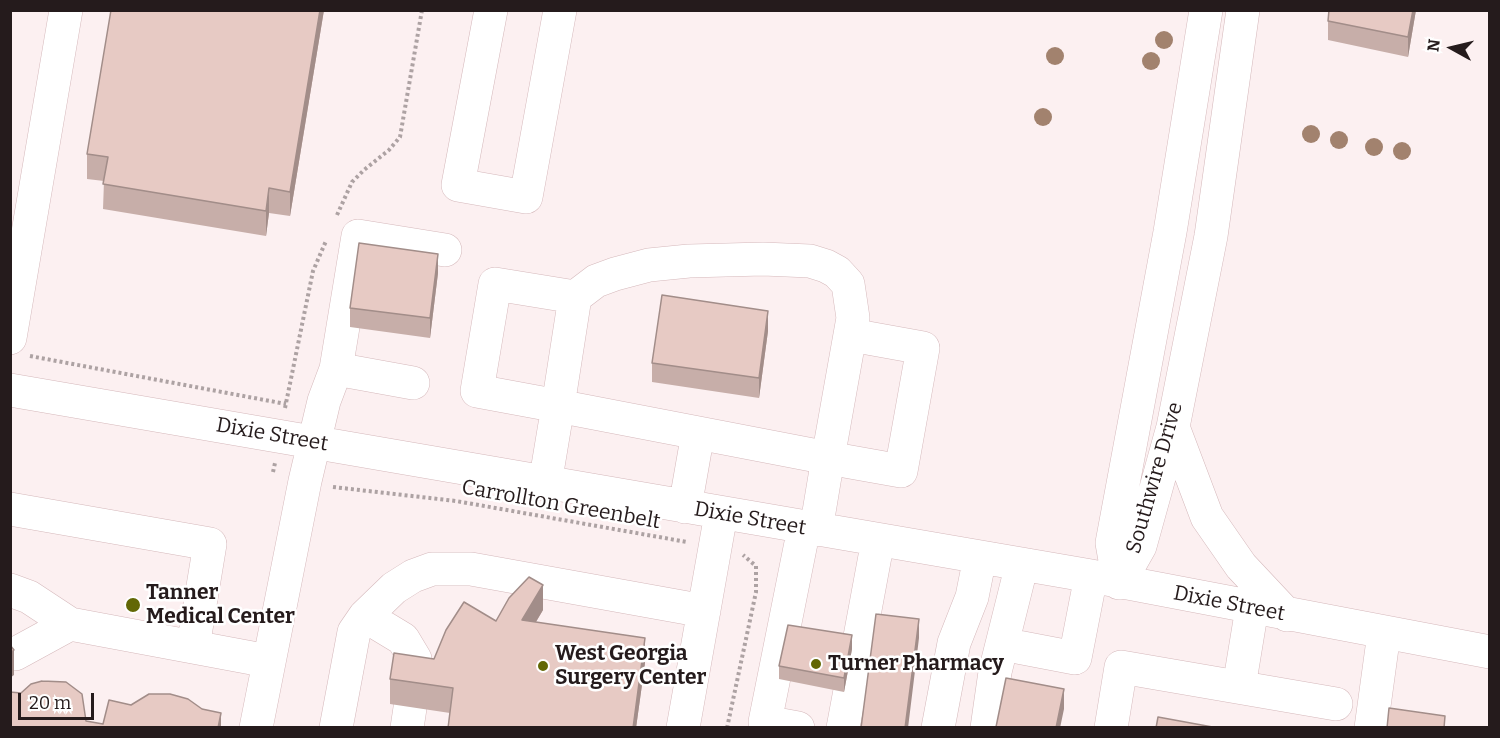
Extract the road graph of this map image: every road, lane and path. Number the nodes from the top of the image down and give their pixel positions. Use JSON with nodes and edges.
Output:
{"nodes":[{"id":1,"x":66,"y":10,"type":"edge"},
{"id":2,"x":491,"y":10,"type":"edge"},
{"id":3,"x":560,"y":10,"type":"edge"},
{"id":4,"x":1206,"y":10,"type":"edge"},
{"id":5,"x":1243,"y":10,"type":"edge"},
{"id":6,"x":1200,"y":46,"type":"junction"},
{"id":7,"x":1237,"y":52,"type":"junction"},
{"id":8,"x":1170,"y":232,"type":"junction"},
{"id":9,"x":1211,"y":236,"type":"junction"},
{"id":10,"x":445,"y":250,"type":"dead end"},
{"id":11,"x":574,"y":297,"type":"junction"},
{"id":12,"x":851,"y":335,"type":"junction"},
{"id":13,"x":16,"y":346,"type":"edge"},
{"id":14,"x":336,"y":369,"type":"junction"},
{"id":15,"x":413,"y":383,"type":"dead end"},
{"id":16,"x":10,"y":390,"type":"edge"},
{"id":17,"x":286,"y":404,"type":"dead end"},
{"id":18,"x":558,"y":406,"type":"junction"},
{"id":19,"x":1173,"y":427,"type":"junction"},
{"id":20,"x":698,"y":432,"type":"junction"},
{"id":21,"x":315,"y":442,"type":"junction"},
{"id":22,"x":828,"y":458,"type":"junction"},
{"id":23,"x":545,"y":483,"type":"junction"},
{"id":24,"x":334,"y":488,"type":"dead end"},
{"id":25,"x":685,"y":507,"type":"junction"},
{"id":26,"x":10,"y":509,"type":"edge"},
{"id":27,"x":721,"y":514,"type":"junction"},
{"id":28,"x":810,"y":529,"type":"junction"},
{"id":29,"x":878,"y":540,"type":"junction"},
{"id":30,"x":715,"y":547,"type":"junction"},
{"id":31,"x":980,"y":558,"type":"junction"},
{"id":32,"x":1022,"y":564,"type":"junction"},
{"id":33,"x":1105,"y":580,"type":"junction"},
{"id":34,"x":10,"y":590,"type":"edge"},
{"id":35,"x":1252,"y":608,"type":"junction"},
{"id":36,"x":704,"y":611,"type":"junction"},
{"id":37,"x":1287,"y":615,"type":"junction"},
{"id":38,"x":364,"y":616,"type":"junction"},
{"id":39,"x":10,"y":628,"type":"edge"},
{"id":40,"x":61,"y":629,"type":"junction"},
{"id":41,"x":1383,"y":633,"type":"junction"},
{"id":42,"x":1002,"y":644,"type":"junction"},
{"id":43,"x":193,"y":647,"type":"junction"},
{"id":44,"x":1490,"y":652,"type":"edge"},
{"id":45,"x":10,"y":653,"type":"edge"},
{"id":46,"x":268,"y":661,"type":"junction"},
{"id":47,"x":1239,"y":687,"type":"junction"},
{"id":48,"x":1336,"y":704,"type":"dead end"},
{"id":49,"x":256,"y":728,"type":"edge"},
{"id":50,"x":336,"y":728,"type":"edge"},
{"id":51,"x":407,"y":728,"type":"edge"},
{"id":52,"x":683,"y":728,"type":"edge"},
{"id":53,"x":727,"y":728,"type":"edge"},
{"id":54,"x":798,"y":728,"type":"edge"},
{"id":55,"x":843,"y":728,"type":"edge"},
{"id":56,"x":938,"y":728,"type":"edge"},
{"id":57,"x":987,"y":728,"type":"edge"},
{"id":58,"x":1111,"y":728,"type":"edge"},
{"id":59,"x":1371,"y":728,"type":"edge"}],
"edges":[{"from":1,"to":13,"type":"street"},
{"from":2,"to":3,"type":"street"},
{"from":4,"to":6,"type":"street","name":"Southwire Drive"},
{"from":5,"to":7,"type":"street","name":"Southwire Drive"},
{"from":6,"to":7,"type":"street"},
{"from":6,"to":8,"type":"street","name":"Southwire Drive"},
{"from":7,"to":9,"type":"street","name":"Southwire Drive"},
{"from":8,"to":9,"type":"street"},
{"from":8,"to":33,"type":"street","name":"Southwire Drive"},
{"from":9,"to":19,"type":"street","name":"Southwire Drive"},
{"from":10,"to":14,"type":"street"},
{"from":11,"to":12,"type":"street"},
{"from":11,"to":18,"type":"street"},
{"from":11,"to":18,"type":"street"},
{"from":12,"to":22,"type":"street"},
{"from":12,"to":22,"type":"street"},
{"from":13,"to":17,"type":"path"},
{"from":14,"to":15,"type":"street"},
{"from":14,"to":21,"type":"street"},
{"from":16,"to":21,"type":"street","name":"Dixie Street"},
{"from":18,"to":20,"type":"street"},
{"from":18,"to":23,"type":"street"},
{"from":19,"to":33,"type":"street","name":"Southwire Drive"},
{"from":19,"to":37,"type":"street"},
{"from":20,"to":22,"type":"street"},
{"from":20,"to":25,"type":"street"},
{"from":21,"to":23,"type":"street","name":"Dixie Street"},
{"from":21,"to":46,"type":"street"},
{"from":22,"to":28,"type":"street"},
{"from":23,"to":25,"type":"street","name":"Dixie Street"},
{"from":24,"to":30,"type":"path","name":"Carrollton Greenbelt"},
{"from":25,"to":27,"type":"street","name":"Dixie Street"},
{"from":26,"to":43,"type":"street"},
{"from":27,"to":28,"type":"street","name":"Dixie Street"},
{"from":27,"to":30,"type":"street"},
{"from":28,"to":29,"type":"street","name":"Dixie Street"},
{"from":28,"to":54,"type":"street"},
{"from":29,"to":31,"type":"street","name":"Dixie Street"},
{"from":29,"to":55,"type":"street"},
{"from":30,"to":36,"type":"street"},
{"from":30,"to":53,"type":"path","name":"Carrollton Greenbelt"},
{"from":31,"to":32,"type":"street","name":"Dixie Street"},
{"from":31,"to":56,"type":"street"},
{"from":32,"to":33,"type":"street","name":"Dixie Street"},
{"from":32,"to":42,"type":"street"},
{"from":33,"to":35,"type":"street","name":"Dixie Street"},
{"from":33,"to":42,"type":"street"},
{"from":34,"to":40,"type":"street"},
{"from":35,"to":37,"type":"street","name":"Dixie Street"},
{"from":35,"to":47,"type":"street"},
{"from":36,"to":38,"type":"street"},
{"from":36,"to":52,"type":"street"},
{"from":37,"to":41,"type":"street","name":"Dixie Street"},
{"from":38,"to":50,"type":"street"},
{"from":38,"to":51,"type":"street"},
{"from":39,"to":40,"type":"street"},
{"from":40,"to":43,"type":"street"},
{"from":40,"to":45,"type":"street"},
{"from":41,"to":44,"type":"street","name":"Dixie Street"},
{"from":41,"to":59,"type":"street"},
{"from":42,"to":57,"type":"street"},
{"from":43,"to":46,"type":"street"},
{"from":46,"to":49,"type":"street"},
{"from":47,"to":48,"type":"street"},
{"from":47,"to":58,"type":"street"}]}
